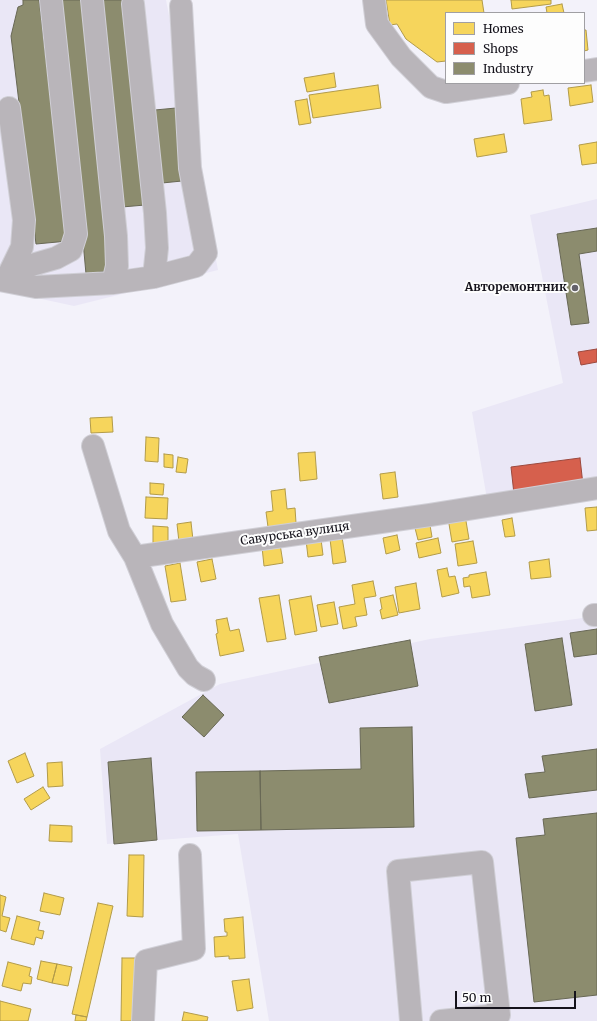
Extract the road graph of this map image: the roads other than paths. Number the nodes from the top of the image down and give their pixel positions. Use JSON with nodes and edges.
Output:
{"nodes":[{"id":1,"x":51,"y":0,"type":"edge"},
{"id":2,"x":92,"y":0,"type":"edge"},
{"id":3,"x":374,"y":0,"type":"edge"},
{"id":4,"x":133,"y":4,"type":"dead end"},
{"id":5,"x":181,"y":6,"type":"dead end"},
{"id":6,"x":597,"y":69,"type":"edge"},
{"id":7,"x":585,"y":71,"type":"edge"},
{"id":8,"x":501,"y":84,"type":"edge"},
{"id":9,"x":9,"y":108,"type":"dead end"},
{"id":10,"x":154,"y":277,"type":"junction"},
{"id":11,"x":6,"y":278,"type":"edge"},
{"id":12,"x":113,"y":283,"type":"junction"},
{"id":13,"x":92,"y":446,"type":"dead end"},
{"id":14,"x":597,"y":488,"type":"edge"},
{"id":15,"x":135,"y":557,"type":"junction"},
{"id":16,"x":204,"y":680,"type":"dead end"},
{"id":17,"x":190,"y":855,"type":"dead end"},
{"id":18,"x":143,"y":1021,"type":"edge"},
{"id":19,"x":411,"y":1021,"type":"edge"},
{"id":20,"x":442,"y":1021,"type":"edge"}],
"edges":[{"from":1,"to":11,"type":"street"},
{"from":2,"to":12,"type":"street"},
{"from":3,"to":8,"type":"street"},
{"from":4,"to":10,"type":"street"},
{"from":5,"to":10,"type":"street"},
{"from":6,"to":7,"type":"street"},
{"from":9,"to":11,"type":"street"},
{"from":10,"to":12,"type":"street"},
{"from":11,"to":12,"type":"street"},
{"from":13,"to":15,"type":"street"},
{"from":14,"to":15,"type":"street","name":"Савурська вулиця"},
{"from":15,"to":16,"type":"street"},
{"from":17,"to":18,"type":"street"},
{"from":19,"to":20,"type":"street"}]}
